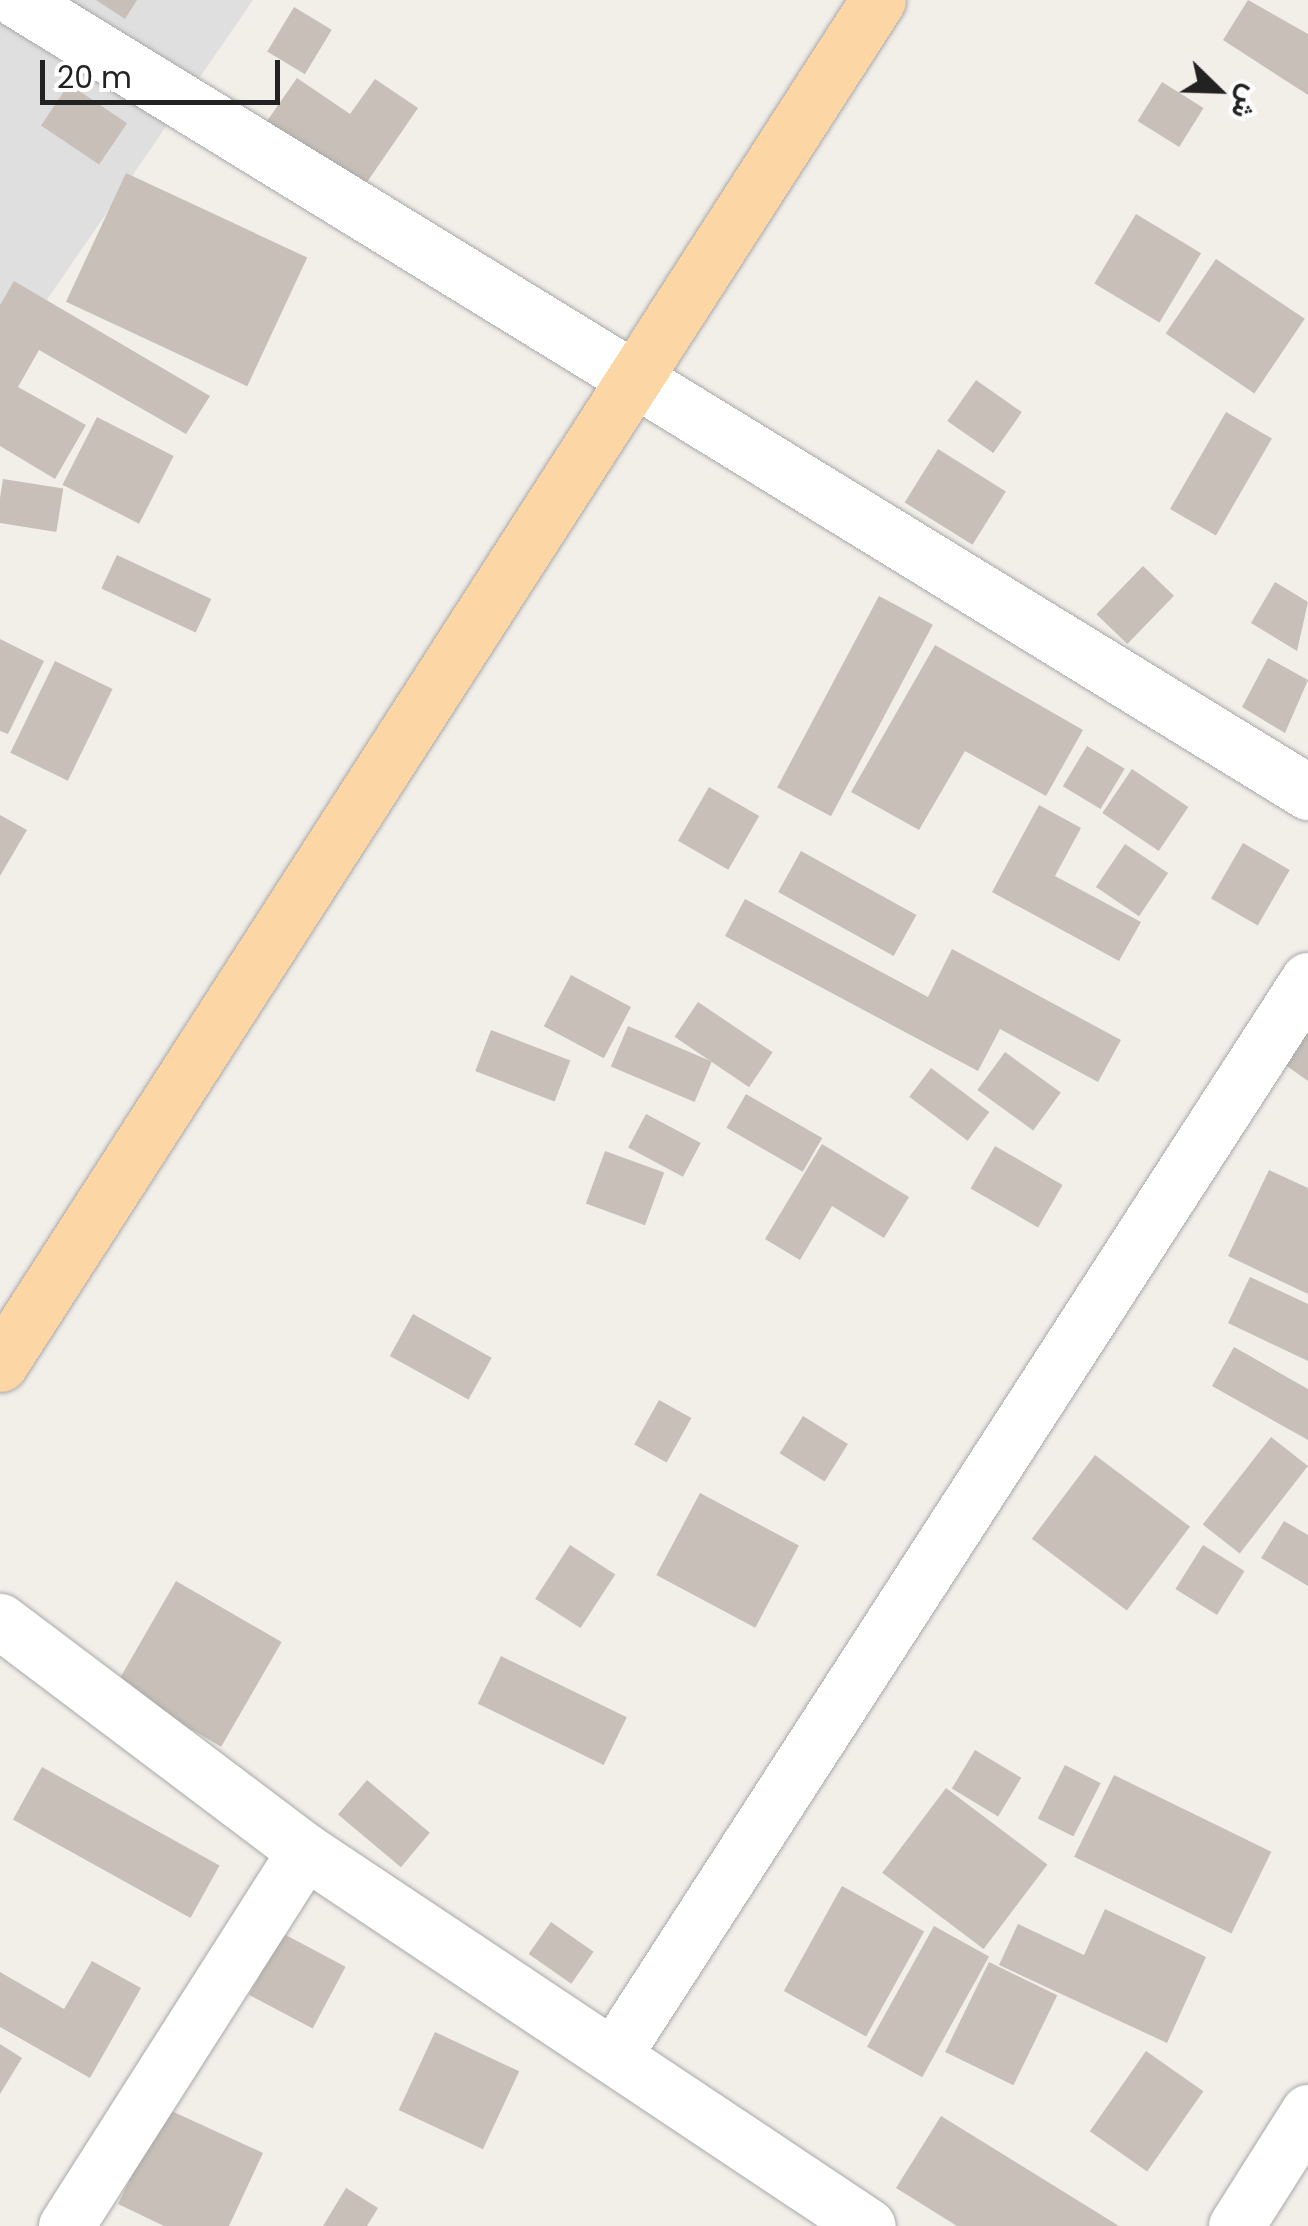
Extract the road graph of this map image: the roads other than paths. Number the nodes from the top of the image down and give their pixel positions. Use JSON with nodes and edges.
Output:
{"nodes":[{"id":1,"x":16,"y":0,"type":"edge"},
{"id":2,"x":878,"y":0,"type":"edge"},
{"id":3,"x":631,"y":382,"type":"junction"},
{"id":4,"x":1308,"y":792,"type":"edge"},
{"id":5,"x":1308,"y":980,"type":"edge"},
{"id":6,"x":0,"y":1364,"type":"edge"},
{"id":7,"x":0,"y":1621,"type":"edge"},
{"id":8,"x":305,"y":1851,"type":"junction"},
{"id":9,"x":613,"y":2056,"type":"junction"},
{"id":10,"x":1308,"y":2112,"type":"edge"},
{"id":11,"x":793,"y":2206,"type":"edge"},
{"id":12,"x":66,"y":2226,"type":"edge"},
{"id":13,"x":868,"y":2226,"type":"edge"},
{"id":14,"x":1236,"y":2226,"type":"edge"}],
"edges":[{"from":1,"to":3,"type":"street"},
{"from":2,"to":3,"type":"main road"},
{"from":3,"to":4,"type":"street"},
{"from":3,"to":6,"type":"main road"},
{"from":5,"to":9,"type":"street"},
{"from":7,"to":8,"type":"street"},
{"from":8,"to":9,"type":"street"},
{"from":8,"to":12,"type":"street"},
{"from":9,"to":11,"type":"street"},
{"from":10,"to":14,"type":"street"},
{"from":11,"to":13,"type":"street"}]}
